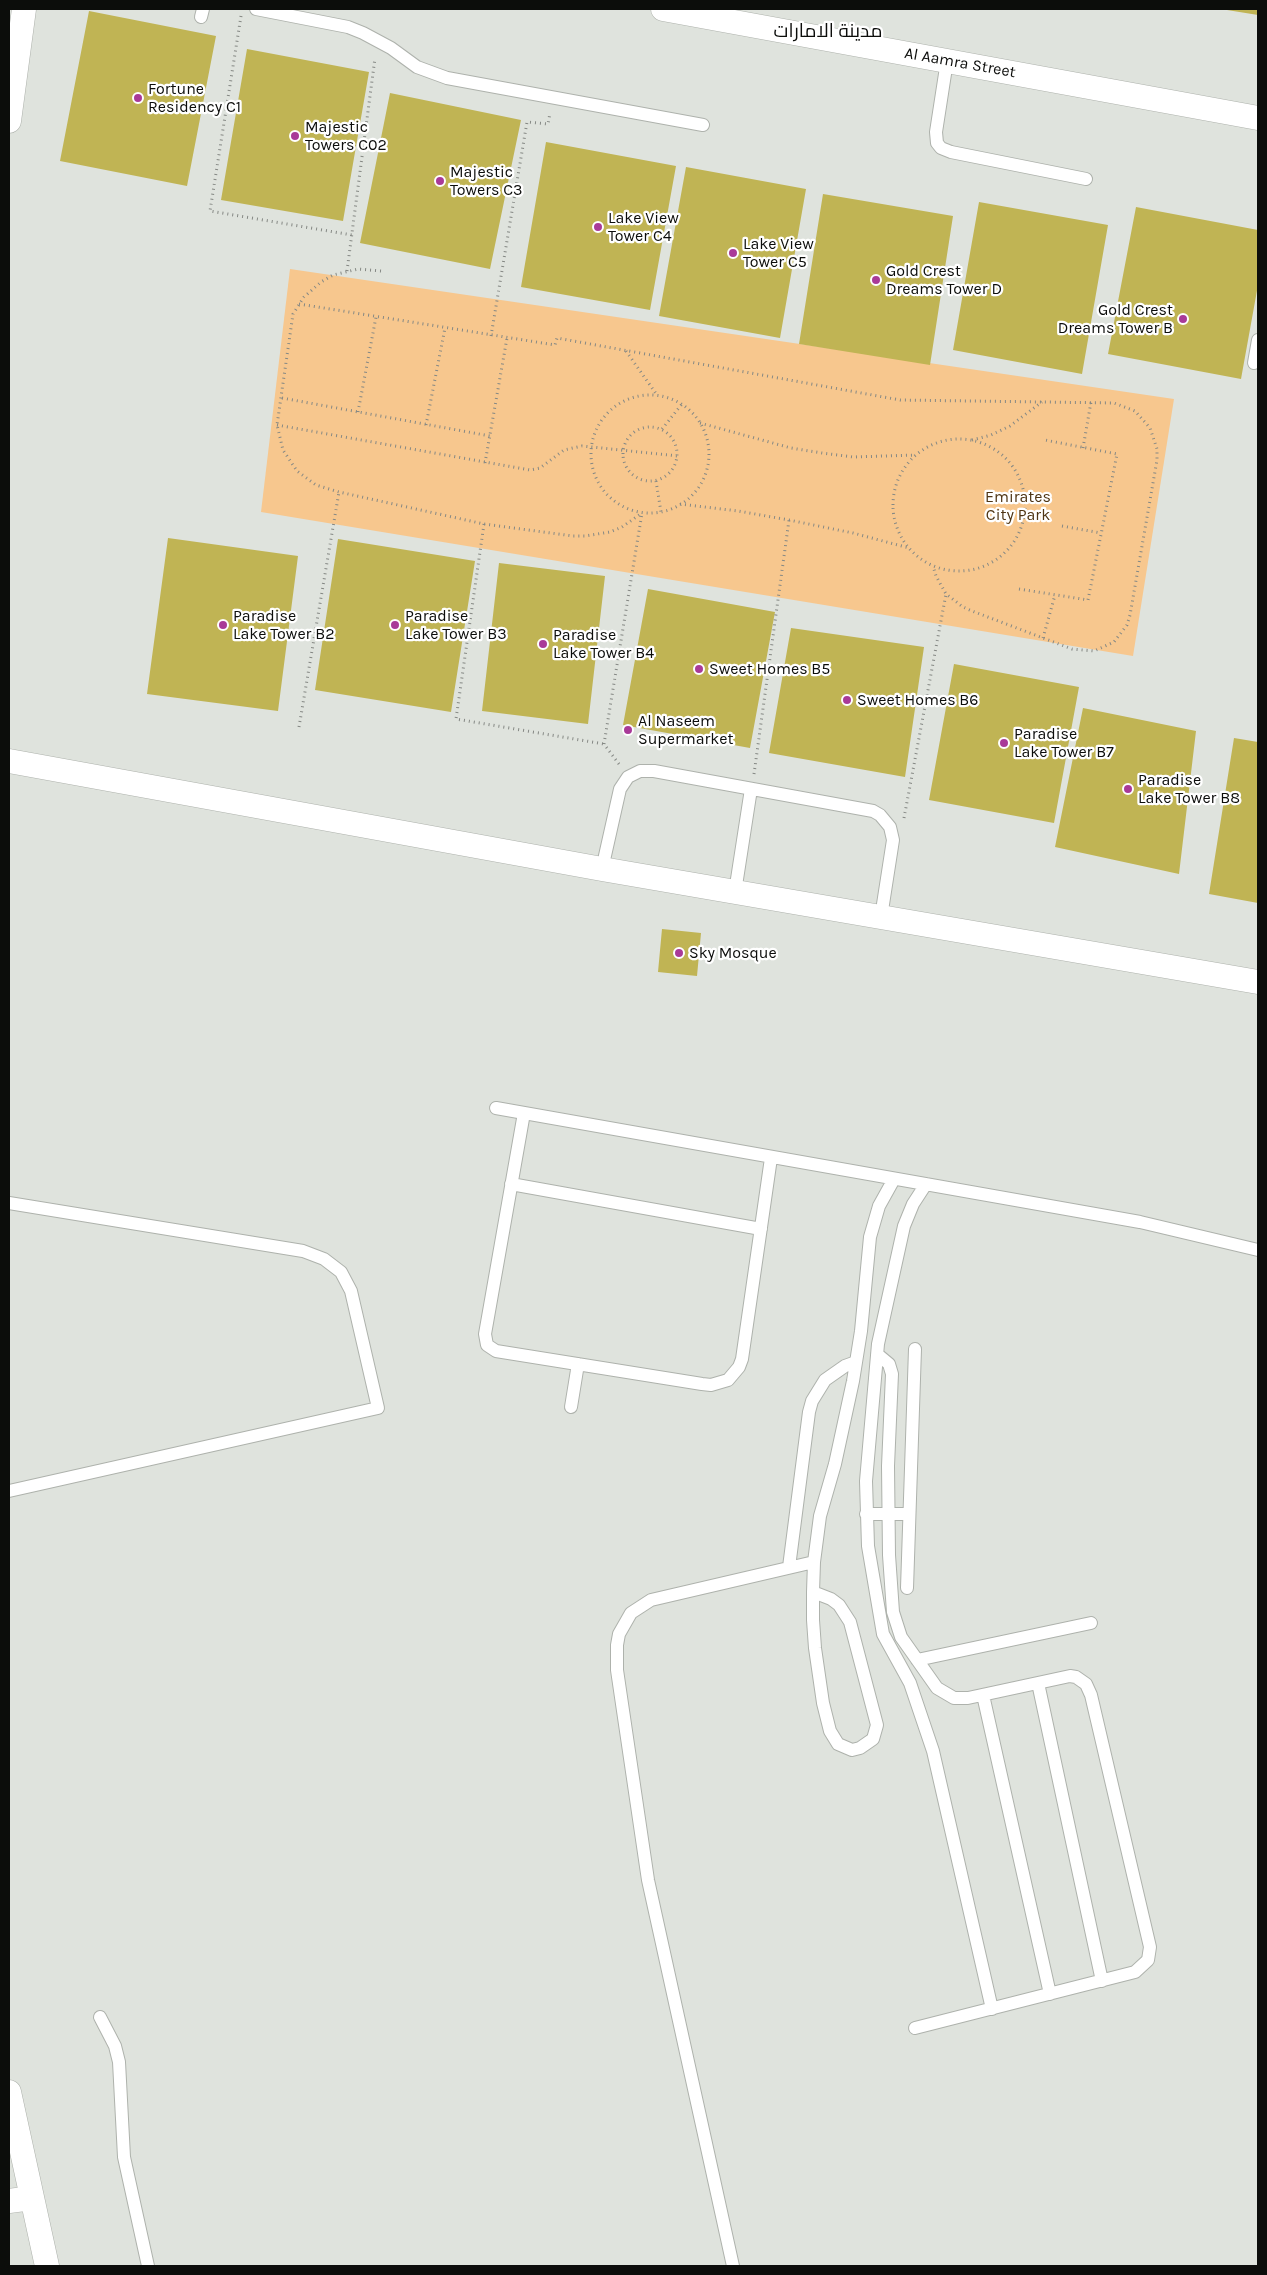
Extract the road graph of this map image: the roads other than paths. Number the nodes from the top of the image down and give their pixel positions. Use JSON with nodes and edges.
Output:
{"nodes":[{"id":1,"x":24,"y":9,"type":"edge"},
{"id":2,"x":256,"y":9,"type":"edge"},
{"id":3,"x":663,"y":9,"type":"edge"},
{"id":4,"x":948,"y":61,"type":"junction"},
{"id":5,"x":1258,"y":118,"type":"edge"},
{"id":6,"x":9,"y":122,"type":"edge"},
{"id":7,"x":703,"y":125,"type":"dead end"},
{"id":8,"x":1086,"y":179,"type":"dead end"},
{"id":9,"x":1258,"y":340,"type":"edge"},
{"id":10,"x":1254,"y":363,"type":"dead end"},
{"id":11,"x":9,"y":761,"type":"edge"},
{"id":12,"x":751,"y":789,"type":"junction"},
{"id":13,"x":602,"y":869,"type":"junction"},
{"id":14,"x":735,"y":892,"type":"junction"},
{"id":15,"x":881,"y":917,"type":"junction"},
{"id":16,"x":1258,"y":982,"type":"edge"},
{"id":17,"x":496,"y":1108,"type":"dead end"},
{"id":18,"x":524,"y":1113,"type":"junction"},
{"id":19,"x":772,"y":1158,"type":"junction"},
{"id":20,"x":894,"y":1179,"type":"junction"},
{"id":21,"x":511,"y":1184,"type":"junction"},
{"id":22,"x":926,"y":1184,"type":"junction"},
{"id":23,"x":9,"y":1203,"type":"edge"},
{"id":24,"x":760,"y":1229,"type":"junction"},
{"id":25,"x":1258,"y":1250,"type":"edge"},
{"id":26,"x":861,"y":1331,"type":"junction"},
{"id":27,"x":880,"y":1333,"type":"junction"},
{"id":28,"x":914,"y":1349,"type":"dead end"},
{"id":29,"x":877,"y":1354,"type":"junction"},
{"id":30,"x":856,"y":1362,"type":"junction"},
{"id":31,"x":578,"y":1364,"type":"junction"},
{"id":32,"x":570,"y":1407,"type":"dead end"},
{"id":33,"x":870,"y":1420,"type":"junction"},
{"id":34,"x":889,"y":1421,"type":"junction"},
{"id":35,"x":9,"y":1491,"type":"edge"},
{"id":36,"x":866,"y":1514,"type":"junction"},
{"id":37,"x":888,"y":1514,"type":"junction"},
{"id":38,"x":909,"y":1514,"type":"junction"},
{"id":39,"x":814,"y":1562,"type":"junction"},
{"id":40,"x":789,"y":1567,"type":"junction"},
{"id":41,"x":907,"y":1588,"type":"dead end"},
{"id":42,"x":813,"y":1592,"type":"junction"},
{"id":43,"x":1091,"y":1623,"type":"dead end"},
{"id":44,"x":917,"y":1660,"type":"junction"},
{"id":45,"x":1038,"y":1683,"type":"junction"},
{"id":46,"x":984,"y":1695,"type":"junction"},
{"id":47,"x":1102,"y":1981,"type":"junction"},
{"id":48,"x":1050,"y":1994,"type":"junction"},
{"id":49,"x":992,"y":2009,"type":"junction"},
{"id":50,"x":100,"y":2017,"type":"dead end"},
{"id":51,"x":915,"y":2028,"type":"dead end"},
{"id":52,"x":9,"y":2092,"type":"edge"},
{"id":53,"x":32,"y":2198,"type":"junction"},
{"id":54,"x":9,"y":2201,"type":"edge"},
{"id":55,"x":47,"y":2266,"type":"edge"},
{"id":56,"x":148,"y":2266,"type":"edge"},
{"id":57,"x":733,"y":2266,"type":"edge"}],
"edges":[{"from":1,"to":6,"type":"street"},
{"from":2,"to":7,"type":"lane"},
{"from":3,"to":4,"type":"street","name":"Al Aamra Street"},
{"from":4,"to":5,"type":"street","name":"Al Aamra Street"},
{"from":4,"to":8,"type":"lane"},
{"from":9,"to":10,"type":"lane"},
{"from":11,"to":13,"type":"street"},
{"from":12,"to":13,"type":"lane"},
{"from":12,"to":14,"type":"lane"},
{"from":12,"to":15,"type":"lane"},
{"from":13,"to":14,"type":"street"},
{"from":14,"to":15,"type":"street"},
{"from":15,"to":16,"type":"street"},
{"from":17,"to":18,"type":"lane"},
{"from":18,"to":19,"type":"lane"},
{"from":18,"to":21,"type":"lane"},
{"from":19,"to":20,"type":"lane"},
{"from":19,"to":24,"type":"lane"},
{"from":20,"to":22,"type":"lane"},
{"from":20,"to":26,"type":"lane"},
{"from":21,"to":24,"type":"lane"},
{"from":21,"to":31,"type":"lane"},
{"from":22,"to":25,"type":"lane"},
{"from":22,"to":27,"type":"lane"},
{"from":23,"to":35,"type":"lane"},
{"from":24,"to":31,"type":"lane"},
{"from":26,"to":27,"type":"lane"},
{"from":26,"to":30,"type":"lane"},
{"from":27,"to":29,"type":"lane"},
{"from":28,"to":38,"type":"lane"},
{"from":29,"to":33,"type":"lane"},
{"from":29,"to":34,"type":"lane"},
{"from":30,"to":39,"type":"lane"},
{"from":30,"to":40,"type":"lane"},
{"from":31,"to":32,"type":"lane"},
{"from":33,"to":34,"type":"lane"},
{"from":33,"to":36,"type":"lane"},
{"from":34,"to":37,"type":"lane"},
{"from":36,"to":37,"type":"lane"},
{"from":36,"to":49,"type":"lane"},
{"from":37,"to":38,"type":"lane"},
{"from":37,"to":44,"type":"lane"},
{"from":38,"to":41,"type":"lane"},
{"from":39,"to":40,"type":"lane"},
{"from":39,"to":42,"type":"lane"},
{"from":40,"to":57,"type":"lane"},
{"from":42,"to":42,"type":"lane"},
{"from":43,"to":44,"type":"lane"},
{"from":44,"to":46,"type":"lane"},
{"from":45,"to":46,"type":"lane"},
{"from":45,"to":47,"type":"lane"},
{"from":45,"to":47,"type":"lane"},
{"from":46,"to":48,"type":"lane"},
{"from":47,"to":48,"type":"lane"},
{"from":48,"to":49,"type":"lane"},
{"from":49,"to":51,"type":"lane"},
{"from":50,"to":56,"type":"lane"},
{"from":52,"to":53,"type":"street"},
{"from":53,"to":54,"type":"street"},
{"from":53,"to":55,"type":"street"}]}
